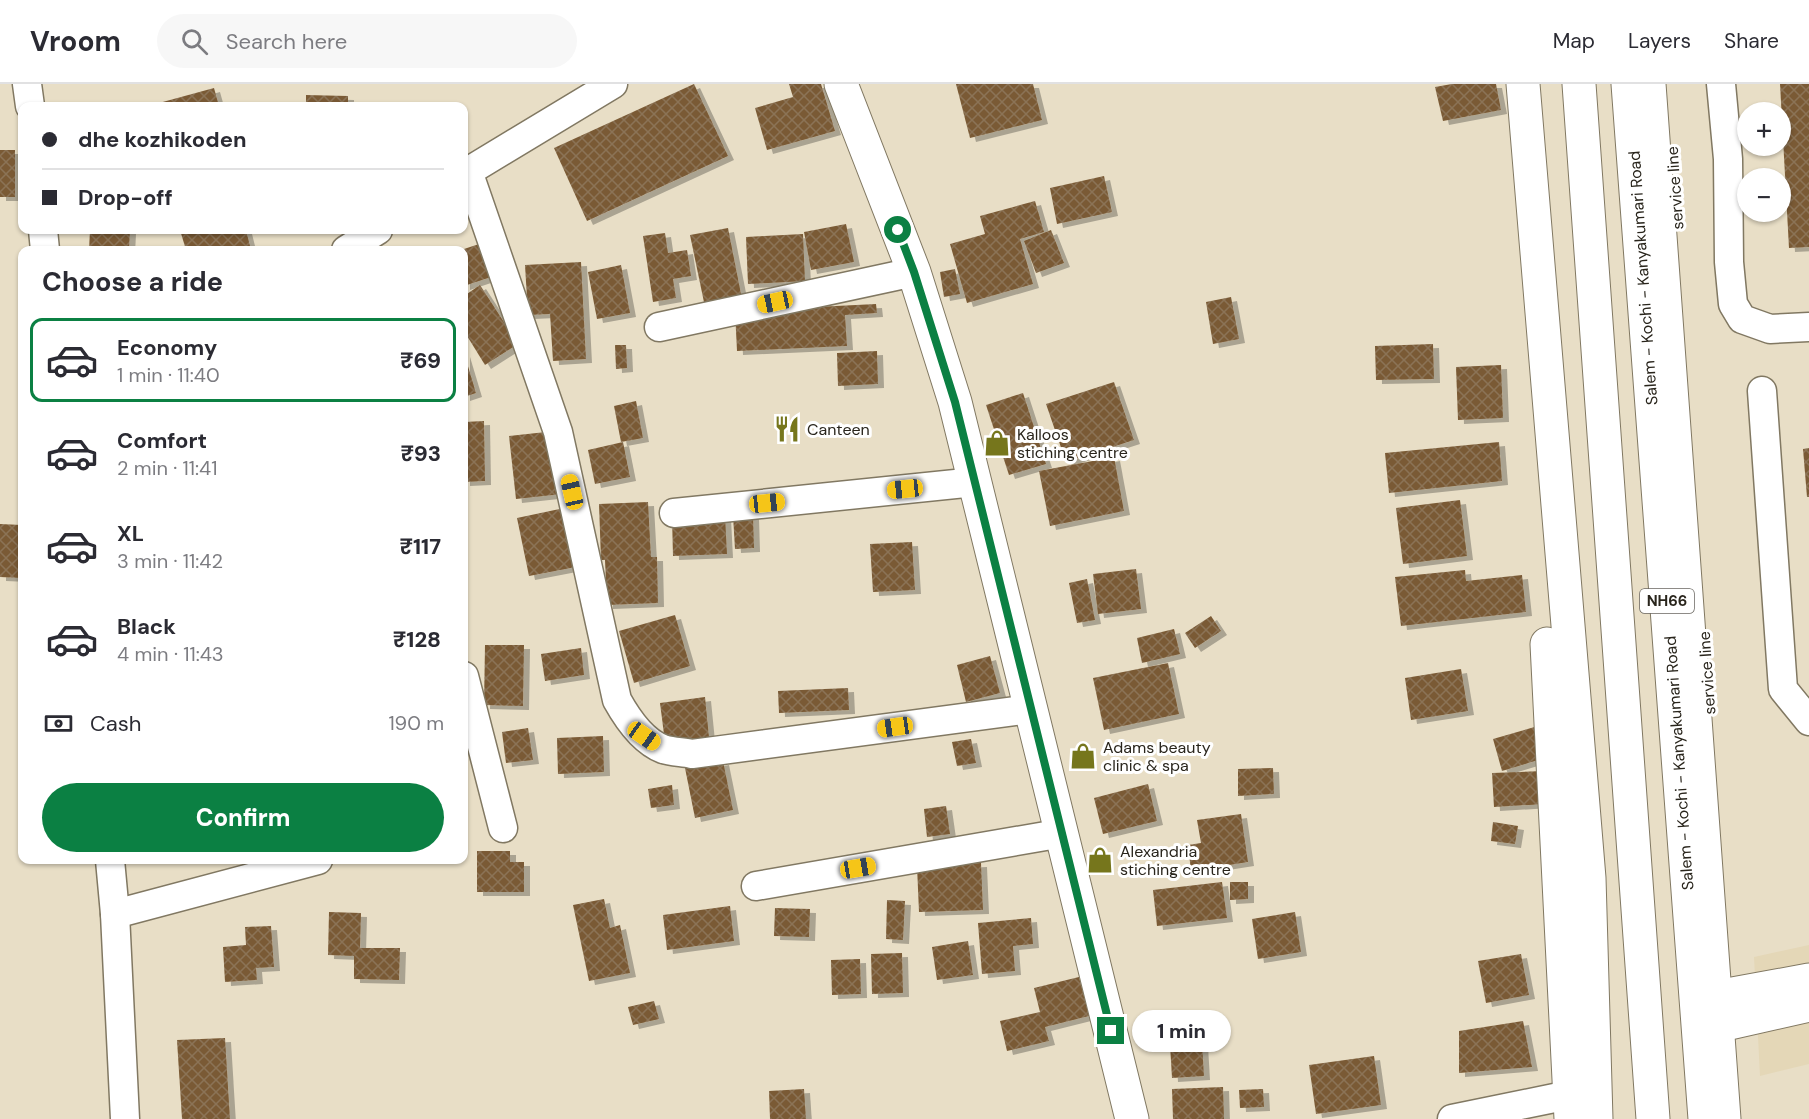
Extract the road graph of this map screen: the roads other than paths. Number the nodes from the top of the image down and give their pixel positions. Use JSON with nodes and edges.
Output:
{"nodes":[{"id":1,"x":27,"y":84,"type":"edge"},
{"id":2,"x":613,"y":84,"type":"edge"},
{"id":3,"x":841,"y":84,"type":"edge"},
{"id":4,"x":1508,"y":84,"type":"edge"},
{"id":5,"x":1523,"y":84,"type":"edge"},
{"id":6,"x":1579,"y":84,"type":"edge"},
{"id":7,"x":1628,"y":84,"type":"edge"},
{"id":8,"x":1649,"y":84,"type":"edge"},
{"id":9,"x":1669,"y":84,"type":"edge"},
{"id":10,"x":1721,"y":84,"type":"edge"},
{"id":11,"x":29,"y":102,"type":"edge"},
{"id":12,"x":468,"y":172,"type":"edge"},
{"id":13,"x":468,"y":179,"type":"edge"},
{"id":14,"x":372,"y":234,"type":"edge"},
{"id":15,"x":352,"y":246,"type":"edge"},
{"id":16,"x":914,"y":272,"type":"junction"},
{"id":17,"x":659,"y":327,"type":"dead end"},
{"id":18,"x":1809,"y":327,"type":"edge"},
{"id":19,"x":1762,"y":391,"type":"dead end"},
{"id":20,"x":975,"y":482,"type":"junction"},
{"id":21,"x":674,"y":513,"type":"dead end"},
{"id":22,"x":468,"y":692,"type":"edge"},
{"id":23,"x":1030,"y":710,"type":"junction"},
{"id":24,"x":1809,"y":720,"type":"edge"},
{"id":25,"x":503,"y":828,"type":"dead end"},
{"id":26,"x":1063,"y":833,"type":"junction"},
{"id":27,"x":110,"y":864,"type":"edge"},
{"id":28,"x":303,"y":864,"type":"edge"},
{"id":29,"x":756,"y":886,"type":"dead end"},
{"id":30,"x":115,"y":914,"type":"junction"},
{"id":31,"x":1809,"y":980,"type":"edge"},
{"id":32,"x":1809,"y":1005,"type":"edge"},
{"id":33,"x":1728,"y":1009,"type":"junction"},
{"id":34,"x":1570,"y":1107,"type":"edge"},
{"id":35,"x":125,"y":1119,"type":"edge"},
{"id":36,"x":1132,"y":1119,"type":"edge"},
{"id":37,"x":1452,"y":1119,"type":"edge"},
{"id":38,"x":1596,"y":1119,"type":"edge"},
{"id":39,"x":1653,"y":1119,"type":"edge"},
{"id":40,"x":1705,"y":1119,"type":"edge"},
{"id":41,"x":1724,"y":1119,"type":"edge"},
{"id":42,"x":1736,"y":1119,"type":"edge"}],
"edges":[{"from":1,"to":11,"type":"street"},
{"from":2,"to":12,"type":"street"},
{"from":3,"to":16,"type":"main road"},
{"from":4,"to":34,"type":"main road"},
{"from":5,"to":38,"type":"main road"},
{"from":6,"to":39,"type":"main road","number":"NH66"},
{"from":7,"to":40,"type":"main road","name":"Salem - Kochi - Kanyakumari Road","number":"NH66"},
{"from":8,"to":41,"type":"main road"},
{"from":9,"to":33,"type":"main road","name":"service line"},
{"from":10,"to":18,"type":"street"},
{"from":13,"to":23,"type":"street"},
{"from":14,"to":15,"type":"street"},
{"from":16,"to":17,"type":"street"},
{"from":16,"to":20,"type":"main road"},
{"from":19,"to":24,"type":"street"},
{"from":20,"to":21,"type":"street"},
{"from":20,"to":23,"type":"main road"},
{"from":22,"to":25,"type":"street"},
{"from":23,"to":26,"type":"main road"},
{"from":26,"to":29,"type":"street"},
{"from":26,"to":36,"type":"main road"},
{"from":27,"to":30,"type":"street"},
{"from":28,"to":30,"type":"street"},
{"from":30,"to":35,"type":"street"},
{"from":31,"to":33,"type":"main road"},
{"from":32,"to":33,"type":"main road"},
{"from":33,"to":42,"type":"main road","name":"service line"},
{"from":34,"to":37,"type":"street"}]}
